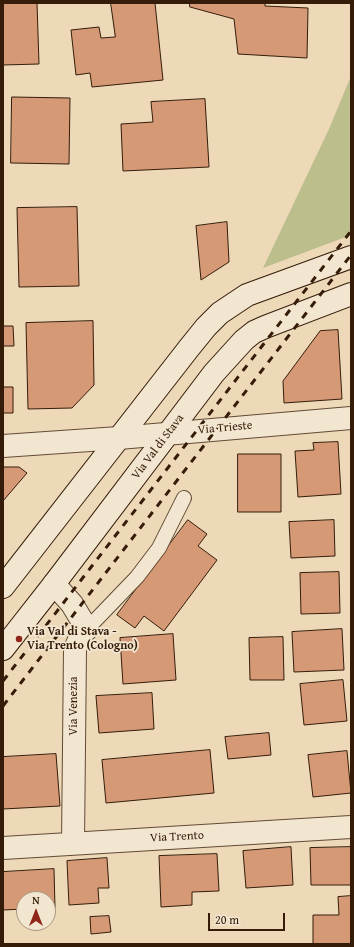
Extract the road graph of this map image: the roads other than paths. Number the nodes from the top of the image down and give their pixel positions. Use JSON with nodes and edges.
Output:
{"nodes":[{"id":1,"x":351,"y":257,"type":"edge"},
{"id":2,"x":351,"y":294,"type":"edge"},
{"id":3,"x":351,"y":418,"type":"edge"},
{"id":4,"x":168,"y":433,"type":"junction"},
{"id":5,"x":119,"y":438,"type":"junction"},
{"id":6,"x":3,"y":446,"type":"edge"},
{"id":7,"x":184,"y":498,"type":"dead end"},
{"id":8,"x":54,"y":584,"type":"junction"},
{"id":9,"x":3,"y":587,"type":"edge"},
{"id":10,"x":87,"y":629,"type":"junction"},
{"id":11,"x":3,"y":649,"type":"edge"},
{"id":12,"x":351,"y":827,"type":"edge"},
{"id":13,"x":73,"y":843,"type":"junction"},
{"id":14,"x":3,"y":848,"type":"edge"}],
"edges":[{"from":1,"to":5,"type":"street"},
{"from":2,"to":4,"type":"street","name":"Via Val di Stava"},
{"from":3,"to":4,"type":"street","name":"Via Trieste"},
{"from":4,"to":5,"type":"street","name":"Via Trieste"},
{"from":4,"to":8,"type":"street","name":"Via Val di Stava"},
{"from":5,"to":6,"type":"street","name":"Via Trieste"},
{"from":5,"to":9,"type":"street"},
{"from":7,"to":10,"type":"lane"},
{"from":8,"to":10,"type":"street"},
{"from":8,"to":11,"type":"street","name":"Via Val di Stava"},
{"from":10,"to":13,"type":"street","name":"Via Venezia"},
{"from":12,"to":13,"type":"street","name":"Via Trento"},
{"from":13,"to":14,"type":"street","name":"Via Trento"}]}
